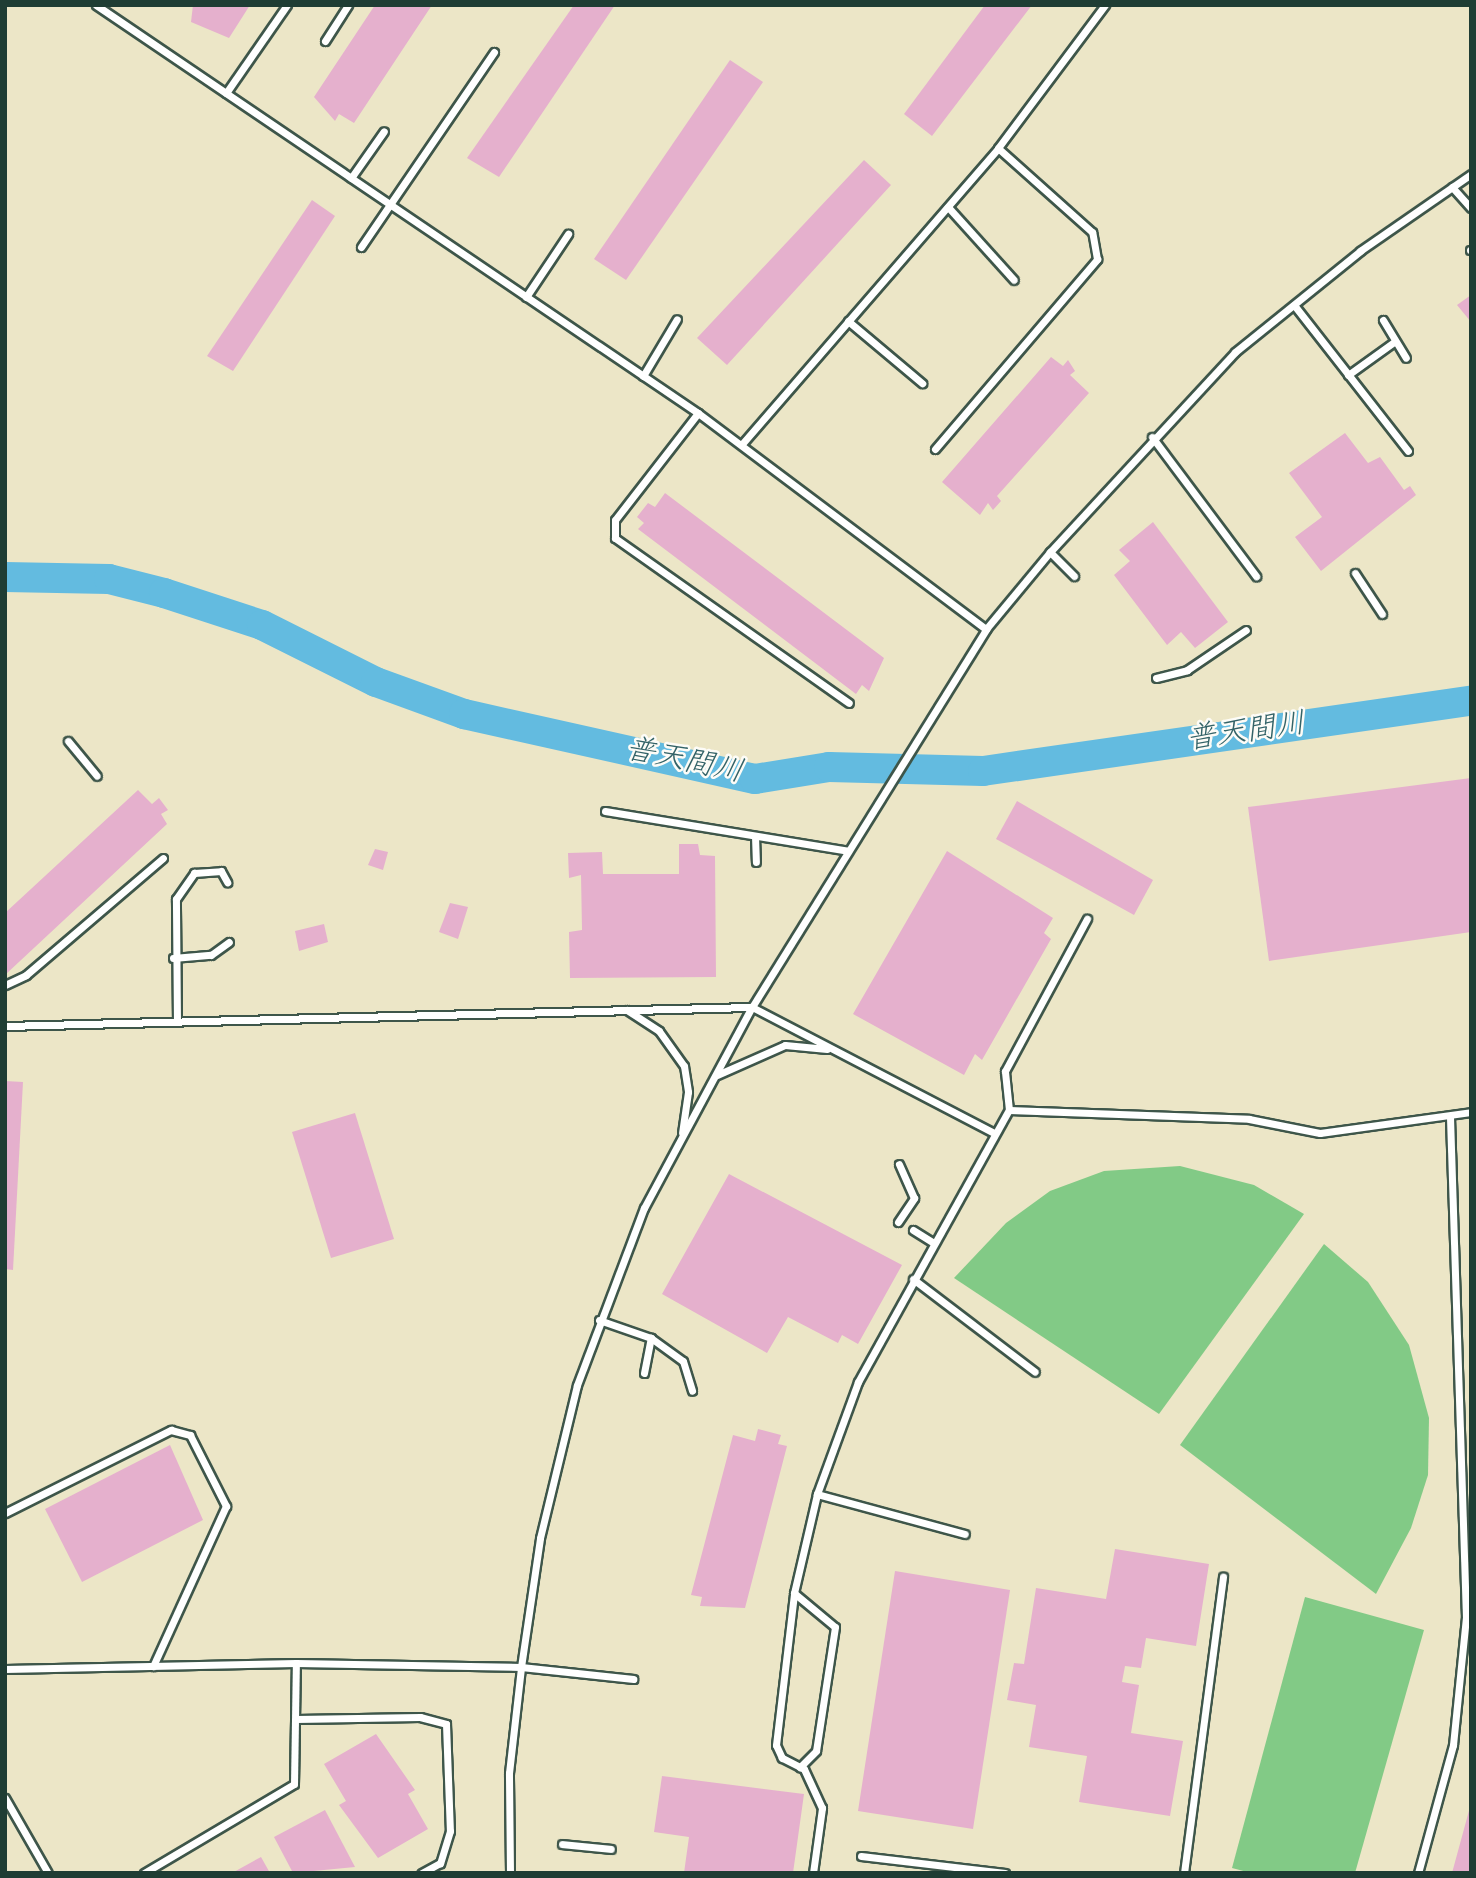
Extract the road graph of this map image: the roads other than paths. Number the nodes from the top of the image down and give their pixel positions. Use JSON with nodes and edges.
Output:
{"nodes":[{"id":1,"x":96,"y":5,"type":"edge"},
{"id":2,"x":287,"y":5,"type":"edge"},
{"id":3,"x":348,"y":5,"type":"edge"},
{"id":4,"x":1105,"y":5,"type":"edge"},
{"id":5,"x":325,"y":41,"type":"dead end"},
{"id":6,"x":494,"y":52,"type":"dead end"},
{"id":7,"x":226,"y":93,"type":"junction"},
{"id":8,"x":384,"y":131,"type":"dead end"},
{"id":9,"x":998,"y":148,"type":"junction"},
{"id":10,"x":1471,"y":174,"type":"edge"},
{"id":11,"x":351,"y":178,"type":"junction"},
{"id":12,"x":1452,"y":187,"type":"junction"},
{"id":13,"x":389,"y":204,"type":"junction"},
{"id":14,"x":948,"y":207,"type":"junction"},
{"id":15,"x":1471,"y":208,"type":"edge"},
{"id":16,"x":568,"y":234,"type":"dead end"},
{"id":17,"x":361,"y":247,"type":"dead end"},
{"id":18,"x":1014,"y":280,"type":"dead end"},
{"id":19,"x":526,"y":297,"type":"junction"},
{"id":20,"x":1294,"y":305,"type":"junction"},
{"id":21,"x":677,"y":319,"type":"dead end"},
{"id":22,"x":1383,"y":320,"type":"dead end"},
{"id":23,"x":848,"y":321,"type":"junction"},
{"id":24,"x":1394,"y":342,"type":"junction"},
{"id":25,"x":1406,"y":358,"type":"dead end"},
{"id":26,"x":1348,"y":375,"type":"junction"},
{"id":27,"x":643,"y":376,"type":"junction"},
{"id":28,"x":922,"y":383,"type":"dead end"},
{"id":29,"x":698,"y":414,"type":"junction"},
{"id":30,"x":1152,"y":437,"type":"junction"},
{"id":31,"x":742,"y":444,"type":"junction"},
{"id":32,"x":935,"y":449,"type":"dead end"},
{"id":33,"x":1408,"y":450,"type":"dead end"},
{"id":34,"x":1050,"y":552,"type":"junction"},
{"id":35,"x":1355,"y":573,"type":"dead end"},
{"id":36,"x":1074,"y":576,"type":"dead end"},
{"id":37,"x":1256,"y":576,"type":"dead end"},
{"id":38,"x":1382,"y":614,"type":"dead end"},
{"id":39,"x":986,"y":629,"type":"junction"},
{"id":40,"x":1246,"y":630,"type":"dead end"},
{"id":41,"x":1156,"y":678,"type":"dead end"},
{"id":42,"x":849,"y":703,"type":"dead end"},
{"id":43,"x":68,"y":741,"type":"dead end"},
{"id":44,"x":97,"y":776,"type":"dead end"},
{"id":45,"x":605,"y":811,"type":"dead end"},
{"id":46,"x":755,"y":836,"type":"junction"},
{"id":47,"x":848,"y":851,"type":"junction"},
{"id":48,"x":163,"y":859,"type":"dead end"},
{"id":49,"x":756,"y":862,"type":"dead end"},
{"id":50,"x":227,"y":882,"type":"dead end"},
{"id":51,"x":1087,"y":919,"type":"dead end"},
{"id":52,"x":229,"y":942,"type":"dead end"},
{"id":53,"x":173,"y":958,"type":"junction"},
{"id":54,"x":5,"y":985,"type":"edge"},
{"id":55,"x":752,"y":1007,"type":"junction"},
{"id":56,"x":627,"y":1010,"type":"junction"},
{"id":57,"x":177,"y":1022,"type":"junction"},
{"id":58,"x":5,"y":1026,"type":"edge"},
{"id":59,"x":835,"y":1051,"type":"junction"},
{"id":60,"x":715,"y":1076,"type":"junction"},
{"id":61,"x":1009,"y":1110,"type":"junction"},
{"id":62,"x":1471,"y":1112,"type":"edge"},
{"id":63,"x":1450,"y":1115,"type":"junction"},
{"id":64,"x":992,"y":1132,"type":"junction"},
{"id":65,"x":681,"y":1140,"type":"junction"},
{"id":66,"x":899,"y":1164,"type":"dead end"},
{"id":67,"x":898,"y":1222,"type":"dead end"},
{"id":68,"x":912,"y":1230,"type":"dead end"},
{"id":69,"x":934,"y":1243,"type":"junction"},
{"id":70,"x":913,"y":1279,"type":"junction"},
{"id":71,"x":599,"y":1320,"type":"junction"},
{"id":72,"x":651,"y":1338,"type":"junction"},
{"id":73,"x":1035,"y":1372,"type":"dead end"},
{"id":74,"x":645,"y":1373,"type":"dead end"},
{"id":75,"x":692,"y":1391,"type":"dead end"},
{"id":76,"x":817,"y":1494,"type":"junction"},
{"id":77,"x":5,"y":1513,"type":"edge"},
{"id":78,"x":965,"y":1534,"type":"dead end"},
{"id":79,"x":1223,"y":1577,"type":"dead end"},
{"id":80,"x":794,"y":1592,"type":"junction"},
{"id":81,"x":296,"y":1663,"type":"junction"},
{"id":82,"x":153,"y":1666,"type":"junction"},
{"id":83,"x":521,"y":1667,"type":"junction"},
{"id":84,"x":5,"y":1669,"type":"edge"},
{"id":85,"x":633,"y":1679,"type":"dead end"},
{"id":86,"x":296,"y":1719,"type":"junction"},
{"id":87,"x":800,"y":1767,"type":"junction"},
{"id":88,"x":5,"y":1798,"type":"edge"},
{"id":89,"x":562,"y":1844,"type":"dead end"},
{"id":90,"x":611,"y":1849,"type":"dead end"},
{"id":91,"x":861,"y":1856,"type":"dead end"},
{"id":92,"x":48,"y":1873,"type":"edge"},
{"id":93,"x":144,"y":1873,"type":"edge"},
{"id":94,"x":422,"y":1873,"type":"edge"},
{"id":95,"x":510,"y":1873,"type":"edge"},
{"id":96,"x":813,"y":1873,"type":"edge"},
{"id":97,"x":1005,"y":1873,"type":"edge"},
{"id":98,"x":1184,"y":1873,"type":"edge"},
{"id":99,"x":1418,"y":1873,"type":"edge"}],
"edges":[{"from":1,"to":7,"type":"lane"},
{"from":2,"to":7,"type":"lane"},
{"from":3,"to":5,"type":"lane"},
{"from":4,"to":9,"type":"lane"},
{"from":6,"to":13,"type":"lane"},
{"from":7,"to":11,"type":"lane"},
{"from":8,"to":11,"type":"lane"},
{"from":9,"to":14,"type":"lane"},
{"from":9,"to":32,"type":"lane"},
{"from":10,"to":12,"type":"lane"},
{"from":11,"to":13,"type":"lane"},
{"from":12,"to":15,"type":"lane"},
{"from":12,"to":20,"type":"lane"},
{"from":13,"to":17,"type":"lane"},
{"from":13,"to":19,"type":"lane"},
{"from":14,"to":18,"type":"lane"},
{"from":14,"to":23,"type":"lane"},
{"from":16,"to":19,"type":"lane"},
{"from":19,"to":27,"type":"lane"},
{"from":20,"to":26,"type":"lane"},
{"from":20,"to":30,"type":"lane"},
{"from":21,"to":27,"type":"lane"},
{"from":22,"to":24,"type":"lane"},
{"from":23,"to":28,"type":"lane"},
{"from":23,"to":31,"type":"lane"},
{"from":24,"to":25,"type":"lane"},
{"from":24,"to":26,"type":"lane"},
{"from":26,"to":33,"type":"lane"},
{"from":27,"to":29,"type":"lane"},
{"from":29,"to":31,"type":"lane"},
{"from":29,"to":42,"type":"lane"},
{"from":30,"to":34,"type":"lane"},
{"from":30,"to":37,"type":"lane"},
{"from":31,"to":39,"type":"lane"},
{"from":34,"to":36,"type":"lane"},
{"from":34,"to":39,"type":"lane"},
{"from":35,"to":38,"type":"lane"},
{"from":39,"to":47,"type":"lane"},
{"from":40,"to":41,"type":"lane"},
{"from":43,"to":44,"type":"lane"},
{"from":45,"to":46,"type":"lane"},
{"from":46,"to":47,"type":"lane"},
{"from":46,"to":49,"type":"lane"},
{"from":47,"to":55,"type":"lane"},
{"from":48,"to":54,"type":"lane"},
{"from":50,"to":53,"type":"lane"},
{"from":51,"to":61,"type":"lane"},
{"from":52,"to":53,"type":"lane"},
{"from":53,"to":57,"type":"lane"},
{"from":55,"to":56,"type":"lane"},
{"from":55,"to":59,"type":"lane"},
{"from":55,"to":60,"type":"lane"},
{"from":56,"to":57,"type":"lane"},
{"from":56,"to":65,"type":"lane"},
{"from":57,"to":58,"type":"lane"},
{"from":59,"to":60,"type":"lane"},
{"from":59,"to":64,"type":"lane"},
{"from":60,"to":65,"type":"lane"},
{"from":61,"to":63,"type":"lane"},
{"from":61,"to":64,"type":"lane"},
{"from":62,"to":63,"type":"lane"},
{"from":63,"to":99,"type":"lane"},
{"from":64,"to":69,"type":"lane"},
{"from":65,"to":71,"type":"lane"},
{"from":66,"to":67,"type":"lane"},
{"from":68,"to":69,"type":"lane"},
{"from":69,"to":70,"type":"lane"},
{"from":70,"to":73,"type":"lane"},
{"from":70,"to":76,"type":"lane"},
{"from":71,"to":72,"type":"lane"},
{"from":71,"to":83,"type":"lane"},
{"from":72,"to":74,"type":"lane"},
{"from":72,"to":75,"type":"lane"},
{"from":76,"to":78,"type":"lane"},
{"from":76,"to":80,"type":"lane"},
{"from":77,"to":82,"type":"lane"},
{"from":79,"to":98,"type":"lane"},
{"from":80,"to":87,"type":"lane"},
{"from":80,"to":87,"type":"lane"},
{"from":81,"to":82,"type":"lane"},
{"from":81,"to":83,"type":"lane"},
{"from":81,"to":86,"type":"lane"},
{"from":82,"to":84,"type":"lane"},
{"from":83,"to":85,"type":"lane"},
{"from":83,"to":95,"type":"lane"},
{"from":86,"to":93,"type":"lane"},
{"from":86,"to":94,"type":"lane"},
{"from":87,"to":96,"type":"lane"},
{"from":88,"to":92,"type":"lane"},
{"from":89,"to":90,"type":"lane"},
{"from":91,"to":97,"type":"lane"}]}
